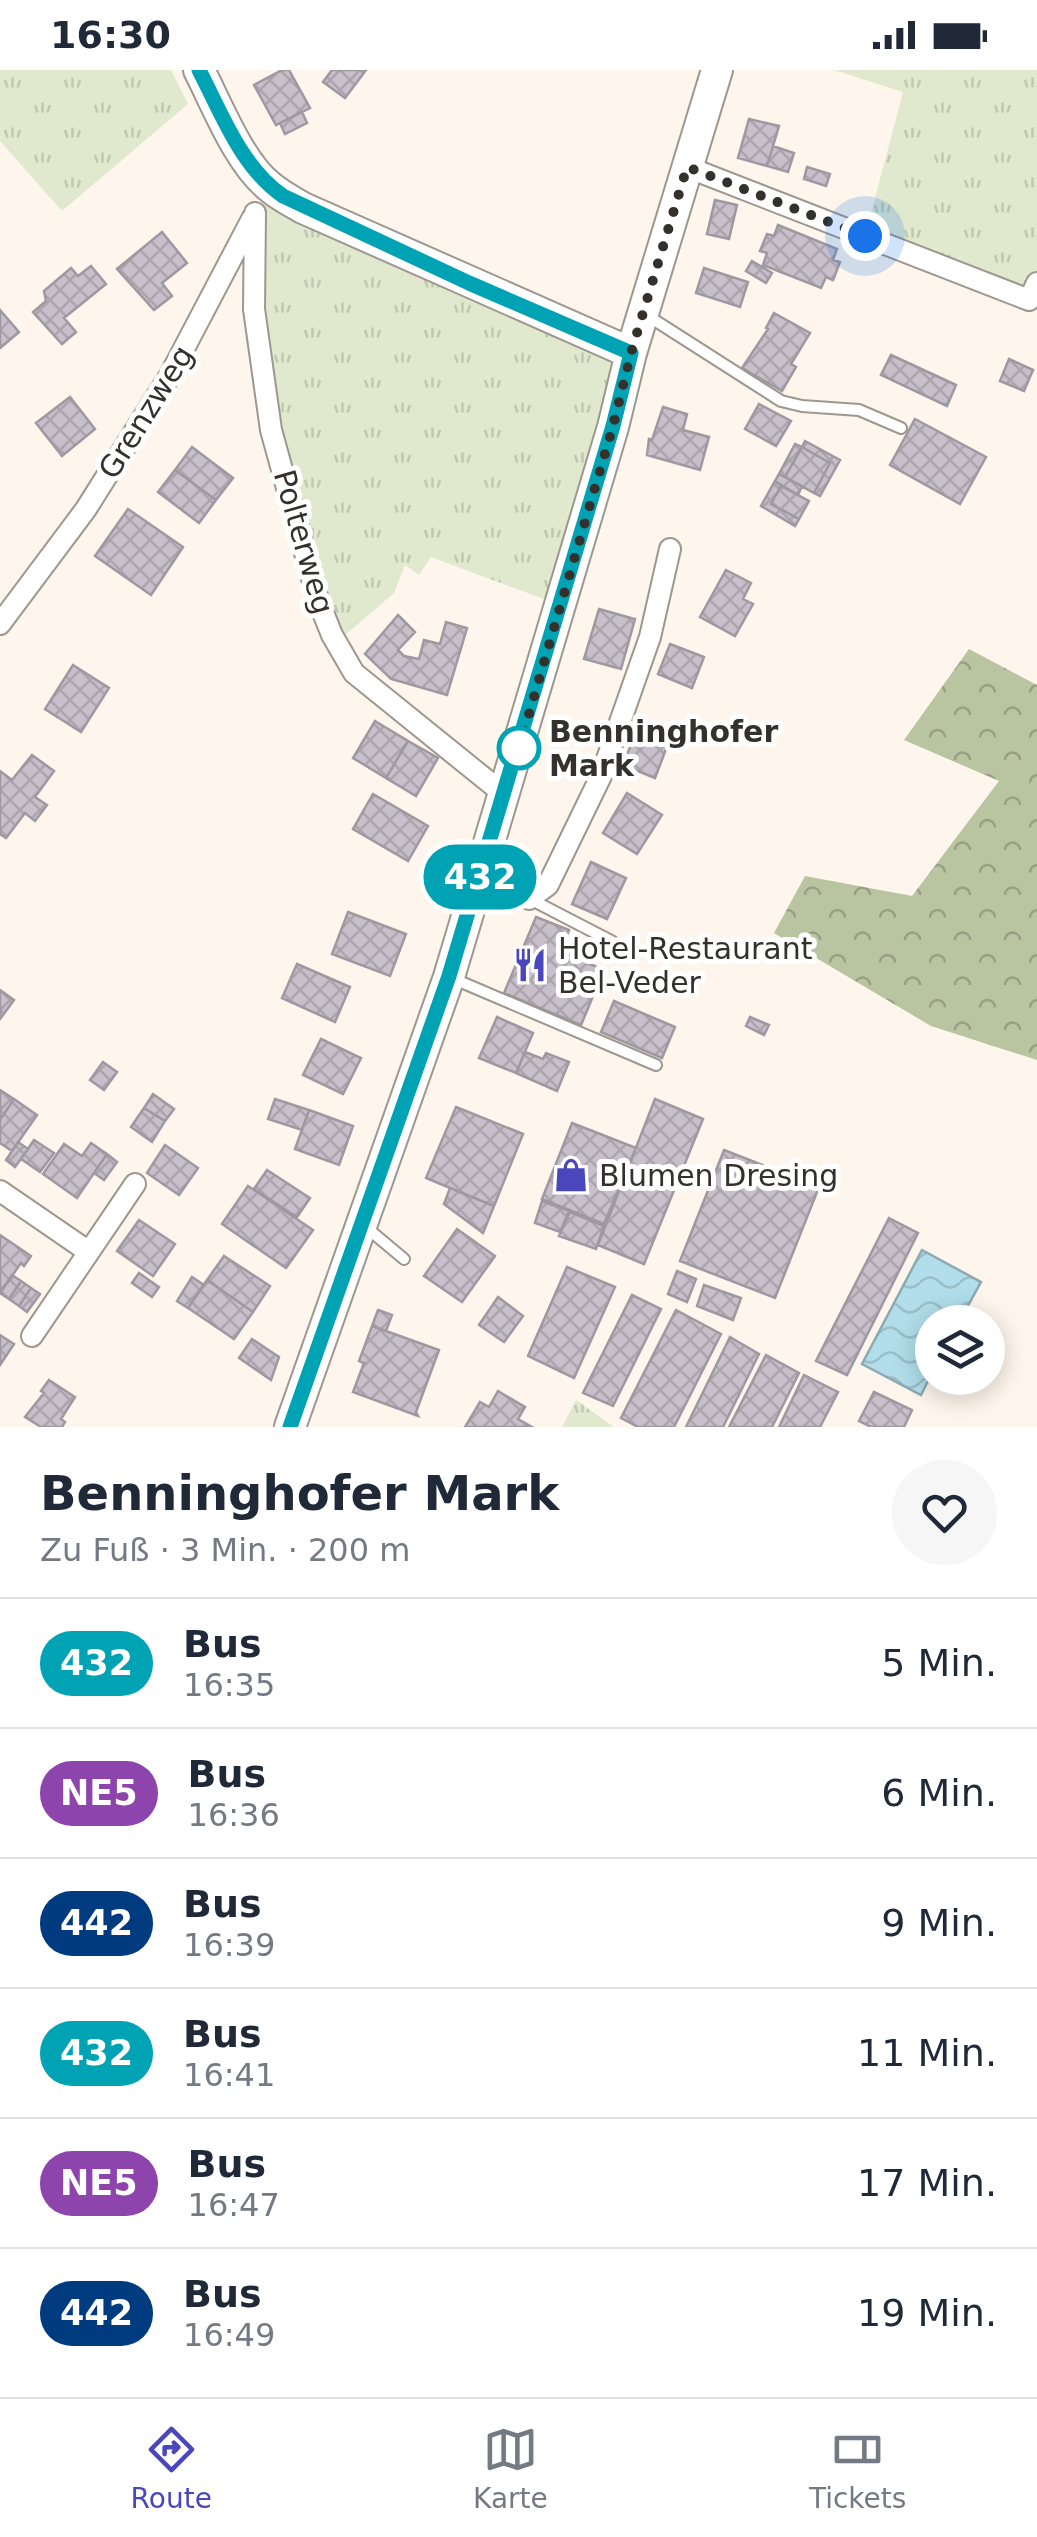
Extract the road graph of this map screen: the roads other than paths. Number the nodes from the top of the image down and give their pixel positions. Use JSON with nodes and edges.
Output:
{"nodes":[{"id":1,"x":199,"y":70,"type":"edge"},
{"id":2,"x":718,"y":70,"type":"edge"},
{"id":3,"x":687,"y":167,"type":"junction"},
{"id":4,"x":261,"y":199,"type":"junction"},
{"id":5,"x":1037,"y":283,"type":"edge"},
{"id":6,"x":643,"y":313,"type":"junction"},
{"id":7,"x":631,"y":353,"type":"junction"},
{"id":8,"x":900,"y":428,"type":"dead end"},
{"id":9,"x":670,"y":550,"type":"dead end"},
{"id":10,"x":0,"y":624,"type":"edge"},
{"id":11,"x":505,"y":795,"type":"junction"},
{"id":12,"x":480,"y":878,"type":"junction"},
{"id":13,"x":529,"y":898,"type":"junction"},
{"id":14,"x":612,"y":942,"type":"dead end"},
{"id":15,"x":449,"y":976,"type":"junction"},
{"id":16,"x":656,"y":1065,"type":"dead end"},
{"id":17,"x":135,"y":1184,"type":"dead end"},
{"id":18,"x":0,"y":1191,"type":"edge"},
{"id":19,"x":363,"y":1224,"type":"junction"},
{"id":20,"x":90,"y":1252,"type":"junction"},
{"id":21,"x":404,"y":1259,"type":"dead end"},
{"id":22,"x":32,"y":1336,"type":"dead end"},
{"id":23,"x":290,"y":1427,"type":"edge"}],
"edges":[{"from":1,"to":4,"type":"main road"},
{"from":2,"to":3,"type":"main road"},
{"from":3,"to":5,"type":"street"},
{"from":3,"to":6,"type":"main road"},
{"from":4,"to":7,"type":"main road"},
{"from":4,"to":10,"type":"street","name":"Grenzweg"},
{"from":4,"to":11,"type":"street","name":"Polterweg"},
{"from":6,"to":7,"type":"main road"},
{"from":6,"to":8,"type":"lane"},
{"from":7,"to":11,"type":"main road"},
{"from":9,"to":13,"type":"street"},
{"from":11,"to":12,"type":"main road"},
{"from":12,"to":13,"type":"street"},
{"from":12,"to":15,"type":"main road"},
{"from":13,"to":14,"type":"lane"},
{"from":15,"to":16,"type":"lane"},
{"from":15,"to":19,"type":"main road"},
{"from":17,"to":20,"type":"street"},
{"from":18,"to":20,"type":"street"},
{"from":19,"to":21,"type":"lane"},
{"from":19,"to":23,"type":"main road"},
{"from":20,"to":22,"type":"street"}]}
